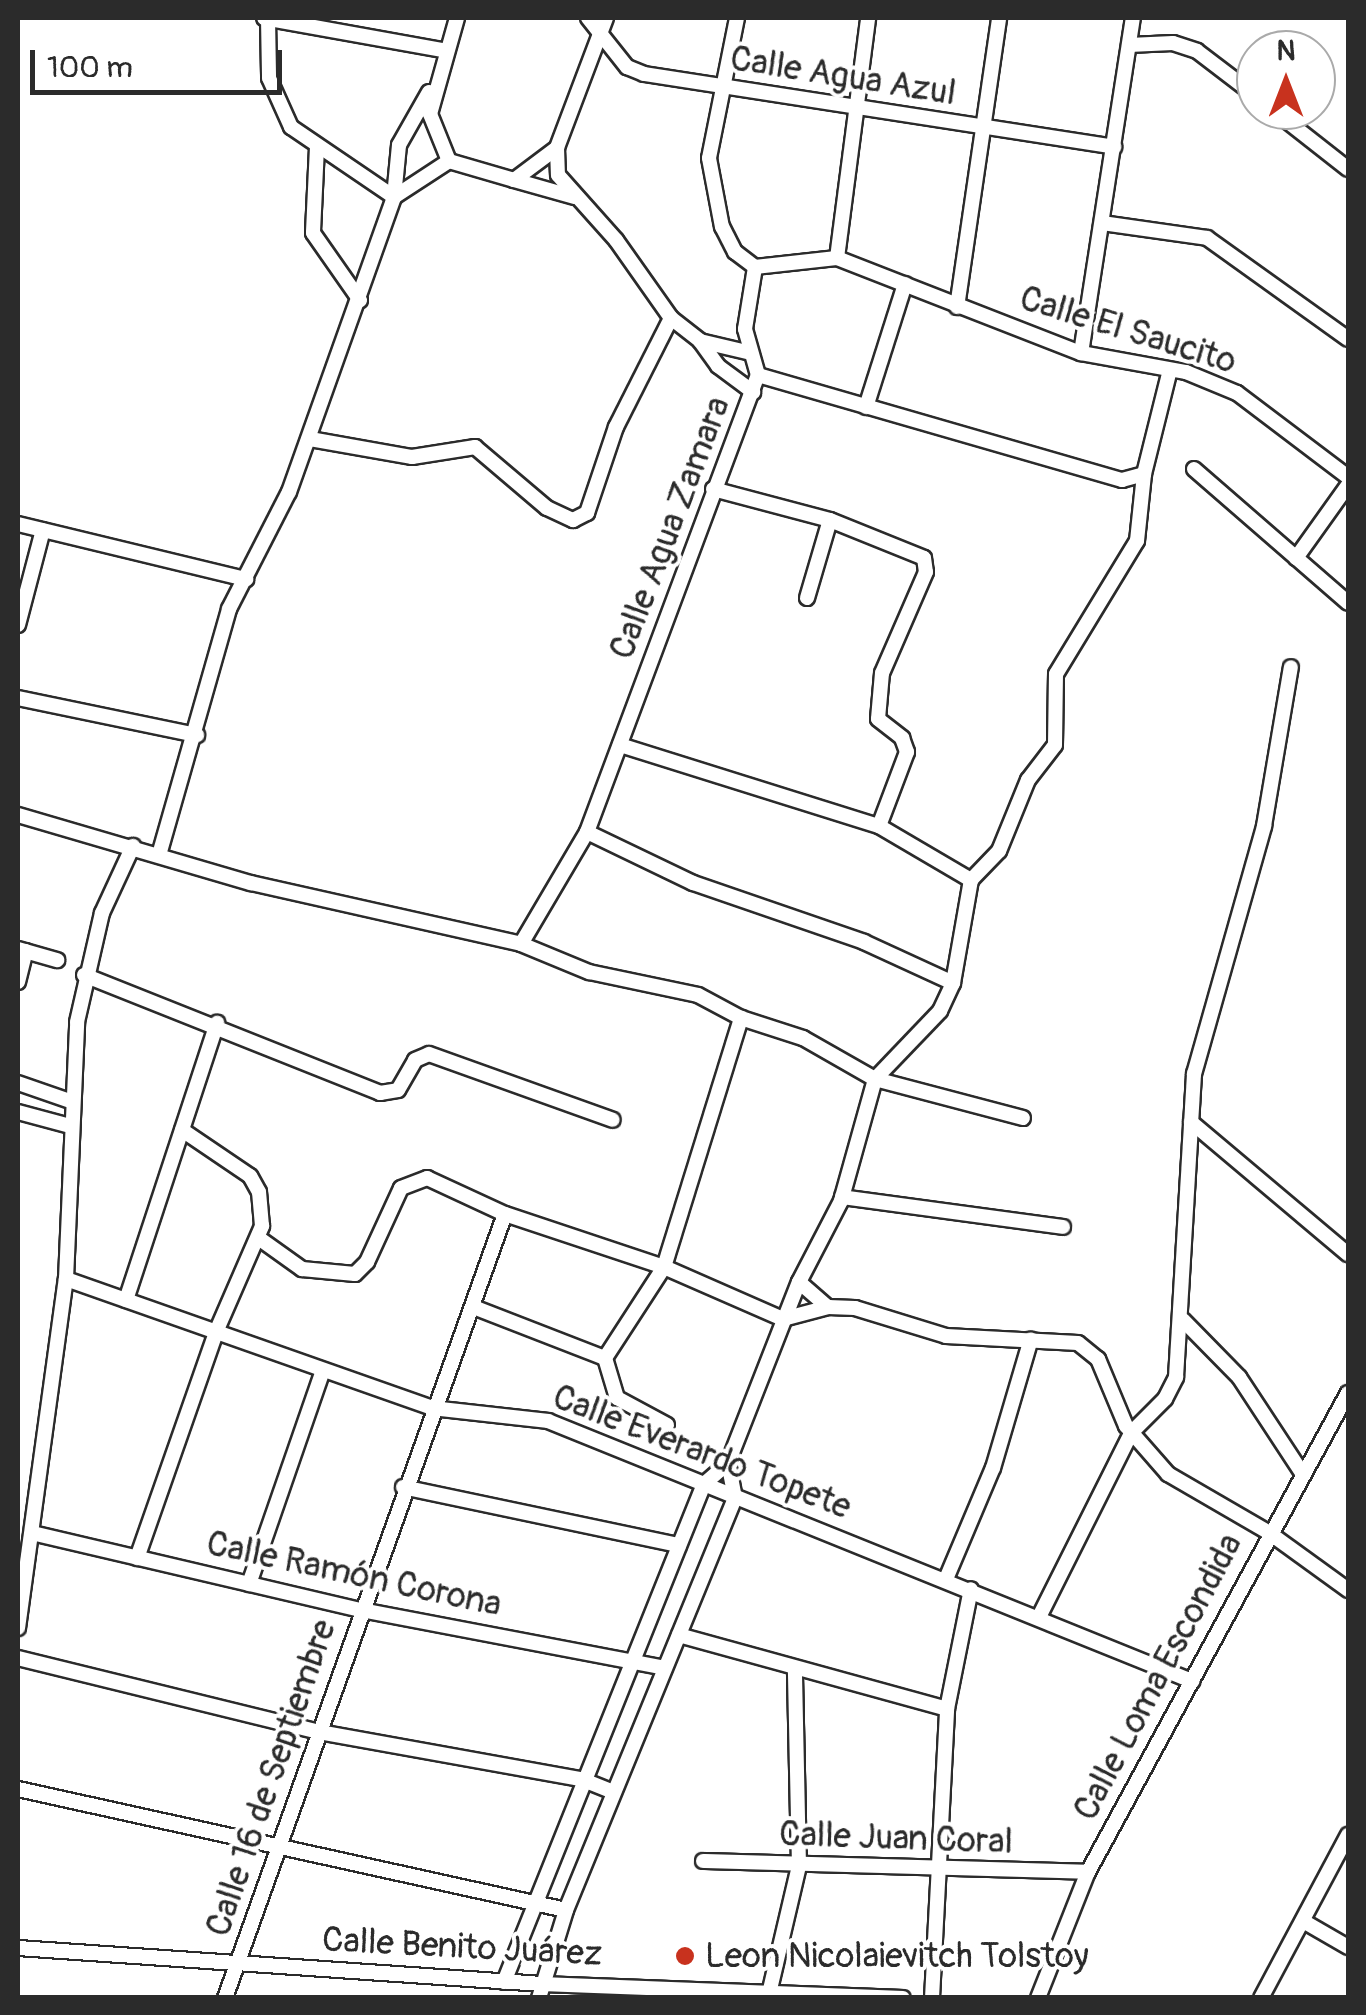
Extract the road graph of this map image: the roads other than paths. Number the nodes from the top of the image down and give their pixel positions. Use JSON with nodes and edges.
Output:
{"nodes":[{"id":1,"x":266,"y":18,"type":"edge"},
{"id":2,"x":457,"y":18,"type":"edge"},
{"id":3,"x":588,"y":18,"type":"edge"},
{"id":4,"x":606,"y":18,"type":"edge"},
{"id":5,"x":738,"y":18,"type":"edge"},
{"id":6,"x":868,"y":18,"type":"edge"},
{"id":7,"x":999,"y":18,"type":"edge"},
{"id":8,"x":1133,"y":18,"type":"edge"},
{"id":9,"x":603,"y":34,"type":"junction"},
{"id":10,"x":1129,"y":45,"type":"junction"},
{"id":11,"x":447,"y":51,"type":"junction"},
{"id":12,"x":1236,"y":81,"type":"edge"},
{"id":13,"x":434,"y":84,"type":"junction"},
{"id":14,"x":725,"y":88,"type":"junction"},
{"id":15,"x":852,"y":107,"type":"junction"},
{"id":16,"x":985,"y":130,"type":"junction"},
{"id":17,"x":1299,"y":130,"type":"edge"},
{"id":18,"x":317,"y":146,"type":"junction"},
{"id":19,"x":1114,"y":147,"type":"junction"},
{"id":20,"x":556,"y":148,"type":"junction"},
{"id":21,"x":450,"y":161,"type":"junction"},
{"id":22,"x":1348,"y":169,"type":"edge"},
{"id":23,"x":514,"y":180,"type":"junction"},
{"id":24,"x":394,"y":197,"type":"junction"},
{"id":25,"x":574,"y":197,"type":"junction"},
{"id":26,"x":1102,"y":222,"type":"junction"},
{"id":27,"x":837,"y":258,"type":"junction"},
{"id":28,"x":755,"y":267,"type":"junction"},
{"id":29,"x":906,"y":284,"type":"junction"},
{"id":30,"x":360,"y":300,"type":"junction"},
{"id":31,"x":956,"y":307,"type":"junction"},
{"id":32,"x":671,"y":318,"type":"junction"},
{"id":33,"x":1348,"y":339,"type":"edge"},
{"id":34,"x":700,"y":341,"type":"junction"},
{"id":35,"x":747,"y":352,"type":"junction"},
{"id":36,"x":1080,"y":353,"type":"junction"},
{"id":37,"x":1170,"y":370,"type":"junction"},
{"id":38,"x":758,"y":375,"type":"junction"},
{"id":39,"x":753,"y":392,"type":"junction"},
{"id":40,"x":866,"y":406,"type":"junction"},
{"id":41,"x":310,"y":439,"type":"junction"},
{"id":42,"x":1194,"y":469,"type":"dead end"},
{"id":43,"x":1144,"y":474,"type":"junction"},
{"id":44,"x":1348,"y":477,"type":"edge"},
{"id":45,"x":1348,"y":485,"type":"edge"},
{"id":46,"x":713,"y":489,"type":"junction"},
{"id":47,"x":830,"y":520,"type":"junction"},
{"id":48,"x":18,"y":524,"type":"edge"},
{"id":49,"x":43,"y":530,"type":"junction"},
{"id":50,"x":1296,"y":558,"type":"junction"},
{"id":51,"x":246,"y":579,"type":"junction"},
{"id":52,"x":807,"y":598,"type":"dead end"},
{"id":53,"x":1348,"y":604,"type":"edge"},
{"id":54,"x":18,"y":626,"type":"edge"},
{"id":55,"x":1291,"y":667,"type":"dead end"},
{"id":56,"x":18,"y":698,"type":"edge"},
{"id":57,"x":197,"y":735,"type":"junction"},
{"id":58,"x":620,"y":745,"type":"junction"},
{"id":59,"x":18,"y":814,"type":"edge"},
{"id":60,"x":879,"y":826,"type":"junction"},
{"id":61,"x":586,"y":832,"type":"junction"},
{"id":62,"x":133,"y":846,"type":"junction"},
{"id":63,"x":159,"y":855,"type":"junction"},
{"id":64,"x":971,"y":880,"type":"junction"},
{"id":65,"x":521,"y":944,"type":"junction"},
{"id":66,"x":22,"y":950,"type":"edge"},
{"id":67,"x":57,"y":960,"type":"dead end"},
{"id":68,"x":84,"y":975,"type":"junction"},
{"id":69,"x":18,"y":982,"type":"edge"},
{"id":70,"x":953,"y":983,"type":"junction"},
{"id":71,"x":741,"y":1018,"type":"junction"},
{"id":72,"x":217,"y":1023,"type":"junction"},
{"id":73,"x":875,"y":1079,"type":"junction"},
{"id":74,"x":18,"y":1083,"type":"edge"},
{"id":75,"x":33,"y":1090,"type":"junction"},
{"id":76,"x":70,"y":1101,"type":"junction"},
{"id":77,"x":22,"y":1114,"type":"edge"},
{"id":78,"x":1023,"y":1118,"type":"dead end"},
{"id":79,"x":613,"y":1120,"type":"dead end"},
{"id":80,"x":1190,"y":1122,"type":"junction"},
{"id":81,"x":70,"y":1126,"type":"junction"},
{"id":82,"x":182,"y":1130,"type":"junction"},
{"id":83,"x":842,"y":1197,"type":"junction"},
{"id":84,"x":504,"y":1214,"type":"junction"},
{"id":85,"x":1062,"y":1228,"type":"dead end"},
{"id":86,"x":260,"y":1239,"type":"junction"},
{"id":87,"x":1348,"y":1254,"type":"edge"},
{"id":88,"x":664,"y":1267,"type":"junction"},
{"id":89,"x":66,"y":1279,"type":"junction"},
{"id":90,"x":799,"y":1282,"type":"junction"},
{"id":91,"x":126,"y":1300,"type":"junction"},
{"id":92,"x":828,"y":1307,"type":"junction"},
{"id":93,"x":476,"y":1308,"type":"junction"},
{"id":94,"x":783,"y":1319,"type":"junction"},
{"id":95,"x":1184,"y":1320,"type":"junction"},
{"id":96,"x":216,"y":1332,"type":"junction"},
{"id":97,"x":1031,"y":1339,"type":"junction"},
{"id":98,"x":605,"y":1358,"type":"junction"},
{"id":99,"x":323,"y":1370,"type":"junction"},
{"id":100,"x":1348,"y":1393,"type":"edge"},
{"id":101,"x":432,"y":1408,"type":"junction"},
{"id":102,"x":1344,"y":1414,"type":"edge"},
{"id":103,"x":667,"y":1425,"type":"dead end"},
{"id":104,"x":1131,"y":1432,"type":"junction"},
{"id":105,"x":728,"y":1463,"type":"junction"},
{"id":106,"x":1302,"y":1473,"type":"junction"},
{"id":107,"x":704,"y":1484,"type":"junction"},
{"id":108,"x":402,"y":1486,"type":"junction"},
{"id":109,"x":735,"y":1498,"type":"junction"},
{"id":110,"x":1268,"y":1532,"type":"junction"},
{"id":111,"x":32,"y":1533,"type":"junction"},
{"id":112,"x":680,"y":1545,"type":"junction"},
{"id":113,"x":137,"y":1558,"type":"junction"},
{"id":114,"x":946,"y":1579,"type":"junction"},
{"id":115,"x":249,"y":1584,"type":"junction"},
{"id":116,"x":970,"y":1588,"type":"junction"},
{"id":117,"x":1348,"y":1590,"type":"edge"},
{"id":118,"x":361,"y":1610,"type":"junction"},
{"id":119,"x":1039,"y":1617,"type":"junction"},
{"id":120,"x":18,"y":1628,"type":"edge"},
{"id":121,"x":679,"y":1635,"type":"junction"},
{"id":122,"x":18,"y":1658,"type":"edge"},
{"id":123,"x":633,"y":1662,"type":"junction"},
{"id":124,"x":665,"y":1668,"type":"junction"},
{"id":125,"x":796,"y":1668,"type":"junction"},
{"id":126,"x":1192,"y":1681,"type":"junction"},
{"id":127,"x":947,"y":1709,"type":"junction"},
{"id":128,"x":319,"y":1732,"type":"junction"},
{"id":129,"x":581,"y":1779,"type":"junction"},
{"id":130,"x":18,"y":1789,"type":"edge"},
{"id":131,"x":614,"y":1792,"type":"junction"},
{"id":132,"x":1348,"y":1836,"type":"edge"},
{"id":133,"x":276,"y":1850,"type":"junction"},
{"id":134,"x":703,"y":1861,"type":"dead end"},
{"id":135,"x":800,"y":1866,"type":"junction"},
{"id":136,"x":939,"y":1869,"type":"junction"},
{"id":137,"x":1088,"y":1872,"type":"junction"},
{"id":138,"x":533,"y":1899,"type":"junction"},
{"id":139,"x":566,"y":1910,"type":"junction"},
{"id":140,"x":1303,"y":1921,"type":"junction"},
{"id":141,"x":1348,"y":1947,"type":"edge"},
{"id":142,"x":18,"y":1948,"type":"edge"},
{"id":143,"x":238,"y":1964,"type":"junction"},
{"id":144,"x":504,"y":1982,"type":"junction"},
{"id":145,"x":541,"y":1991,"type":"edge"},
{"id":146,"x":769,"y":1994,"type":"edge"},
{"id":147,"x":225,"y":1998,"type":"edge"},
{"id":148,"x":902,"y":1998,"type":"edge"},
{"id":149,"x":932,"y":1998,"type":"edge"},
{"id":150,"x":1038,"y":1998,"type":"edge"},
{"id":151,"x":1261,"y":1998,"type":"edge"}],
"edges":[{"from":1,"to":11,"type":"street"},
{"from":1,"to":18,"type":"street"},
{"from":2,"to":11,"type":"street"},
{"from":3,"to":9,"type":"street","name":"Calle Agua Azul"},
{"from":4,"to":9,"type":"street"},
{"from":5,"to":14,"type":"street"},
{"from":6,"to":15,"type":"street"},
{"from":7,"to":16,"type":"street"},
{"from":8,"to":10,"type":"street"},
{"from":9,"to":14,"type":"street","name":"Calle Agua Azul"},
{"from":9,"to":20,"type":"street"},
{"from":10,"to":12,"type":"street"},
{"from":10,"to":19,"type":"street"},
{"from":11,"to":13,"type":"street"},
{"from":13,"to":21,"type":"street"},
{"from":13,"to":24,"type":"street"},
{"from":14,"to":15,"type":"street","name":"Calle Agua Azul"},
{"from":14,"to":28,"type":"street"},
{"from":15,"to":16,"type":"street","name":"Calle Agua Azul"},
{"from":15,"to":27,"type":"street"},
{"from":16,"to":19,"type":"street","name":"Calle Agua Azul"},
{"from":16,"to":31,"type":"street"},
{"from":17,"to":22,"type":"street"},
{"from":18,"to":24,"type":"street"},
{"from":18,"to":30,"type":"street"},
{"from":19,"to":26,"type":"street"},
{"from":20,"to":23,"type":"street"},
{"from":20,"to":25,"type":"street"},
{"from":21,"to":23,"type":"street"},
{"from":21,"to":24,"type":"street"},
{"from":23,"to":25,"type":"street"},
{"from":24,"to":30,"type":"street"},
{"from":25,"to":32,"type":"street"},
{"from":26,"to":33,"type":"street"},
{"from":26,"to":36,"type":"street"},
{"from":27,"to":28,"type":"street","name":"Calle El Saucito"},
{"from":27,"to":29,"type":"street","name":"Calle El Saucito"},
{"from":28,"to":35,"type":"street"},
{"from":29,"to":31,"type":"street","name":"Calle El Saucito"},
{"from":29,"to":40,"type":"street"},
{"from":30,"to":41,"type":"street"},
{"from":31,"to":36,"type":"street","name":"Calle El Saucito"},
{"from":32,"to":34,"type":"street"},
{"from":32,"to":41,"type":"street"},
{"from":34,"to":35,"type":"street"},
{"from":34,"to":39,"type":"street"},
{"from":35,"to":38,"type":"street","name":"Calle Agua Zamara"},
{"from":36,"to":37,"type":"street","name":"Calle El Saucito"},
{"from":37,"to":43,"type":"street"},
{"from":37,"to":44,"type":"street","name":"Calle El Saucito"},
{"from":38,"to":39,"type":"street","name":"Calle Agua Zamara"},
{"from":38,"to":40,"type":"street"},
{"from":39,"to":46,"type":"street","name":"Calle Agua Zamara"},
{"from":40,"to":43,"type":"street"},
{"from":41,"to":51,"type":"street"},
{"from":42,"to":50,"type":"street"},
{"from":43,"to":64,"type":"street"},
{"from":45,"to":50,"type":"street"},
{"from":46,"to":47,"type":"street"},
{"from":46,"to":58,"type":"street","name":"Calle Agua Zamara"},
{"from":47,"to":52,"type":"street"},
{"from":47,"to":60,"type":"street"},
{"from":48,"to":49,"type":"street"},
{"from":49,"to":51,"type":"street"},
{"from":49,"to":54,"type":"street"},
{"from":50,"to":53,"type":"street"},
{"from":51,"to":57,"type":"street"},
{"from":55,"to":80,"type":"street"},
{"from":56,"to":57,"type":"street"},
{"from":57,"to":63,"type":"street"},
{"from":58,"to":60,"type":"street"},
{"from":58,"to":61,"type":"street","name":"Calle Agua Zamara"},
{"from":59,"to":62,"type":"street"},
{"from":60,"to":64,"type":"street"},
{"from":61,"to":65,"type":"street","name":"Calle Agua Zamara"},
{"from":61,"to":70,"type":"street"},
{"from":62,"to":63,"type":"street"},
{"from":62,"to":68,"type":"street"},
{"from":63,"to":65,"type":"street"},
{"from":64,"to":70,"type":"street"},
{"from":65,"to":71,"type":"street"},
{"from":66,"to":67,"type":"street"},
{"from":66,"to":69,"type":"street"},
{"from":68,"to":72,"type":"street"},
{"from":68,"to":76,"type":"street"},
{"from":70,"to":73,"type":"street"},
{"from":71,"to":73,"type":"street"},
{"from":71,"to":88,"type":"street"},
{"from":72,"to":79,"type":"street"},
{"from":72,"to":82,"type":"street"},
{"from":73,"to":78,"type":"street"},
{"from":73,"to":83,"type":"street"},
{"from":74,"to":75,"type":"street"},
{"from":75,"to":76,"type":"street"},
{"from":75,"to":77,"type":"street"},
{"from":76,"to":81,"type":"street"},
{"from":77,"to":81,"type":"street"},
{"from":80,"to":87,"type":"street"},
{"from":80,"to":95,"type":"street"},
{"from":81,"to":89,"type":"street"},
{"from":82,"to":86,"type":"street"},
{"from":82,"to":91,"type":"street"},
{"from":83,"to":85,"type":"street"},
{"from":83,"to":90,"type":"street"},
{"from":84,"to":86,"type":"street"},
{"from":84,"to":88,"type":"street"},
{"from":84,"to":93,"type":"street","name":"Calle 16 de Septiembre"},
{"from":86,"to":96,"type":"street"},
{"from":88,"to":94,"type":"street"},
{"from":88,"to":98,"type":"street"},
{"from":89,"to":91,"type":"street","name":"Calle Everardo Topete"},
{"from":89,"to":111,"type":"street"},
{"from":90,"to":92,"type":"street"},
{"from":90,"to":94,"type":"street"},
{"from":91,"to":96,"type":"street","name":"Calle Everardo Topete"},
{"from":92,"to":94,"type":"street"},
{"from":92,"to":97,"type":"street"},
{"from":93,"to":98,"type":"street"},
{"from":93,"to":101,"type":"street","name":"Calle 16 de Septiembre"},
{"from":94,"to":105,"type":"street"},
{"from":95,"to":104,"type":"street"},
{"from":95,"to":106,"type":"street"},
{"from":96,"to":99,"type":"street","name":"Calle Everardo Topete"},
{"from":96,"to":113,"type":"street"},
{"from":97,"to":104,"type":"street"},
{"from":97,"to":114,"type":"street"},
{"from":98,"to":103,"type":"street"},
{"from":99,"to":101,"type":"street","name":"Calle Everardo Topete"},
{"from":99,"to":115,"type":"street"},
{"from":100,"to":102,"type":"street","name":"Calle Loma Escondida"},
{"from":101,"to":107,"type":"street","name":"Calle Everardo Topete"},
{"from":101,"to":108,"type":"street","name":"Calle 16 de Septiembre"},
{"from":102,"to":106,"type":"street","name":"Calle Loma Escondida"},
{"from":104,"to":110,"type":"street"},
{"from":104,"to":119,"type":"street"},
{"from":105,"to":107,"type":"street"},
{"from":105,"to":109,"type":"street"},
{"from":106,"to":110,"type":"street","name":"Calle Loma Escondida"},
{"from":107,"to":109,"type":"street","name":"Calle Everardo Topete"},
{"from":107,"to":112,"type":"street"},
{"from":108,"to":112,"type":"street"},
{"from":108,"to":118,"type":"street","name":"Calle 16 de Septiembre"},
{"from":109,"to":114,"type":"street","name":"Calle Everardo Topete"},
{"from":109,"to":121,"type":"street"},
{"from":110,"to":117,"type":"street"},
{"from":110,"to":126,"type":"street","name":"Calle Loma Escondida"},
{"from":111,"to":113,"type":"street","name":"Calle Ramón Corona"},
{"from":111,"to":120,"type":"street"},
{"from":112,"to":123,"type":"street"},
{"from":113,"to":115,"type":"street","name":"Calle Ramón Corona"},
{"from":114,"to":116,"type":"street","name":"Calle Everardo Topete"},
{"from":115,"to":118,"type":"street","name":"Calle Ramón Corona"},
{"from":116,"to":119,"type":"street","name":"Calle Everardo Topete"},
{"from":116,"to":127,"type":"street"},
{"from":118,"to":123,"type":"street","name":"Calle Ramón Corona"},
{"from":118,"to":128,"type":"street","name":"Calle 16 de Septiembre"},
{"from":119,"to":126,"type":"street","name":"Calle Everardo Topete"},
{"from":121,"to":124,"type":"street"},
{"from":121,"to":125,"type":"street"},
{"from":122,"to":128,"type":"street"},
{"from":123,"to":124,"type":"street","name":"Calle Ramón Corona"},
{"from":123,"to":129,"type":"street"},
{"from":124,"to":131,"type":"street"},
{"from":125,"to":127,"type":"street"},
{"from":125,"to":135,"type":"street"},
{"from":126,"to":137,"type":"street","name":"Calle Loma Escondida"},
{"from":127,"to":136,"type":"street"},
{"from":128,"to":129,"type":"street"},
{"from":128,"to":133,"type":"street","name":"Calle 16 de Septiembre"},
{"from":129,"to":131,"type":"street"},
{"from":129,"to":138,"type":"street"},
{"from":130,"to":133,"type":"street"},
{"from":131,"to":139,"type":"street"},
{"from":132,"to":140,"type":"street"},
{"from":133,"to":138,"type":"street"},
{"from":133,"to":143,"type":"street","name":"Calle 16 de Septiembre"},
{"from":134,"to":135,"type":"street","name":"Calle Juan Coral"},
{"from":135,"to":136,"type":"street","name":"Calle Juan Coral"},
{"from":135,"to":146,"type":"street"},
{"from":136,"to":137,"type":"street","name":"Calle Juan Coral"},
{"from":136,"to":149,"type":"street"},
{"from":137,"to":150,"type":"street","name":"Calle Loma Escondida"},
{"from":138,"to":139,"type":"street"},
{"from":138,"to":144,"type":"street"},
{"from":139,"to":145,"type":"street"},
{"from":140,"to":141,"type":"street"},
{"from":140,"to":151,"type":"street"},
{"from":142,"to":143,"type":"street","name":"Calle Benito Juárez"},
{"from":143,"to":144,"type":"street","name":"Calle Benito Juárez"},
{"from":143,"to":147,"type":"street","name":"Calle 16 de Septiembre"},
{"from":144,"to":145,"type":"street","name":"Calle Benito Juárez"},
{"from":145,"to":146,"type":"street","name":"Calle Benito Juárez"},
{"from":146,"to":148,"type":"street","name":"Calle Benito Juárez"}]}
